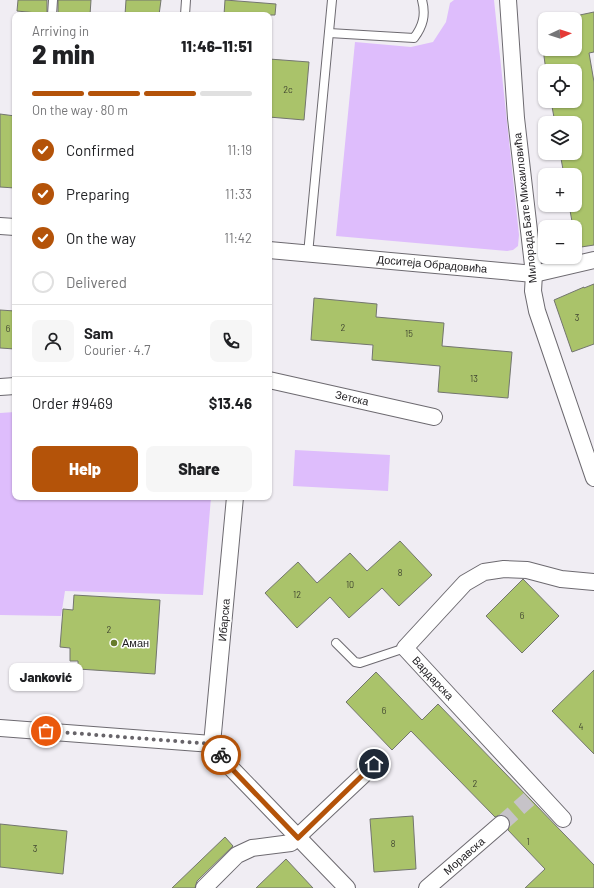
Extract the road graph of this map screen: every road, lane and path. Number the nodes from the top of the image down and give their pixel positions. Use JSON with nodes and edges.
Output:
{"nodes":[{"id":1,"x":53,"y":0,"type":"edge"},
{"id":2,"x":186,"y":0,"type":"edge"},
{"id":3,"x":332,"y":0,"type":"edge"},
{"id":4,"x":422,"y":0,"type":"edge"},
{"id":5,"x":508,"y":0,"type":"edge"},
{"id":6,"x":52,"y":12,"type":"edge"},
{"id":7,"x":184,"y":12,"type":"edge"},
{"id":8,"x":329,"y":33,"type":"junction"},
{"id":9,"x":0,"y":226,"type":"edge"},
{"id":10,"x":12,"y":227,"type":"edge"},
{"id":11,"x":272,"y":250,"type":"edge"},
{"id":12,"x":308,"y":254,"type":"junction"},
{"id":13,"x":594,"y":260,"type":"edge"},
{"id":14,"x":534,"y":274,"type":"junction"},
{"id":15,"x":272,"y":381,"type":"edge"},
{"id":16,"x":12,"y":386,"type":"edge"},
{"id":17,"x":0,"y":387,"type":"edge"},
{"id":18,"x":434,"y":417,"type":"dead end"},
{"id":19,"x":594,"y":478,"type":"edge"},
{"id":20,"x":235,"y":500,"type":"edge"},
{"id":21,"x":594,"y":582,"type":"edge"},
{"id":22,"x":336,"y":643,"type":"dead end"},
{"id":23,"x":405,"y":648,"type":"junction"},
{"id":24,"x":0,"y":728,"type":"edge"},
{"id":25,"x":212,"y":744,"type":"junction"},
{"id":26,"x":374,"y":764,"type":"dead end"},
{"id":27,"x":563,"y":819,"type":"dead end"},
{"id":28,"x":501,"y":824,"type":"tunnel mouth"},
{"id":29,"x":298,"y":838,"type":"junction"},
{"id":30,"x":204,"y":888,"type":"edge"},
{"id":31,"x":348,"y":888,"type":"edge"},
{"id":32,"x":428,"y":888,"type":"edge"}],
"edges":[{"from":1,"to":6,"type":"lane"},
{"from":2,"to":7,"type":"lane"},
{"from":3,"to":8,"type":"lane"},
{"from":4,"to":8,"type":"lane"},
{"from":5,"to":14,"type":"street","name":"Милорада Бате Михаиловића"},
{"from":8,"to":12,"type":"lane"},
{"from":9,"to":10,"type":"street"},
{"from":11,"to":12,"type":"street","name":"Доситеја Обрадовића"},
{"from":12,"to":14,"type":"street","name":"Доситеја Обрадовића"},
{"from":13,"to":14,"type":"street","name":"Доситеја Обрадовића"},
{"from":14,"to":19,"type":"street","name":"Милорада Бате Михаиловића"},
{"from":15,"to":18,"type":"street","name":"Зетска"},
{"from":16,"to":17,"type":"street"},
{"from":20,"to":25,"type":"street","name":"Ибарска"},
{"from":21,"to":23,"type":"street","name":"Вардарска"},
{"from":22,"to":23,"type":"lane"},
{"from":23,"to":27,"type":"street","name":"Вардарска"},
{"from":24,"to":25,"type":"street"},
{"from":25,"to":29,"type":"street"},
{"from":26,"to":29,"type":"street"},
{"from":28,"to":32,"type":"street","name":"Моравска"},
{"from":29,"to":30,"type":"street"},
{"from":29,"to":31,"type":"street"}]}
